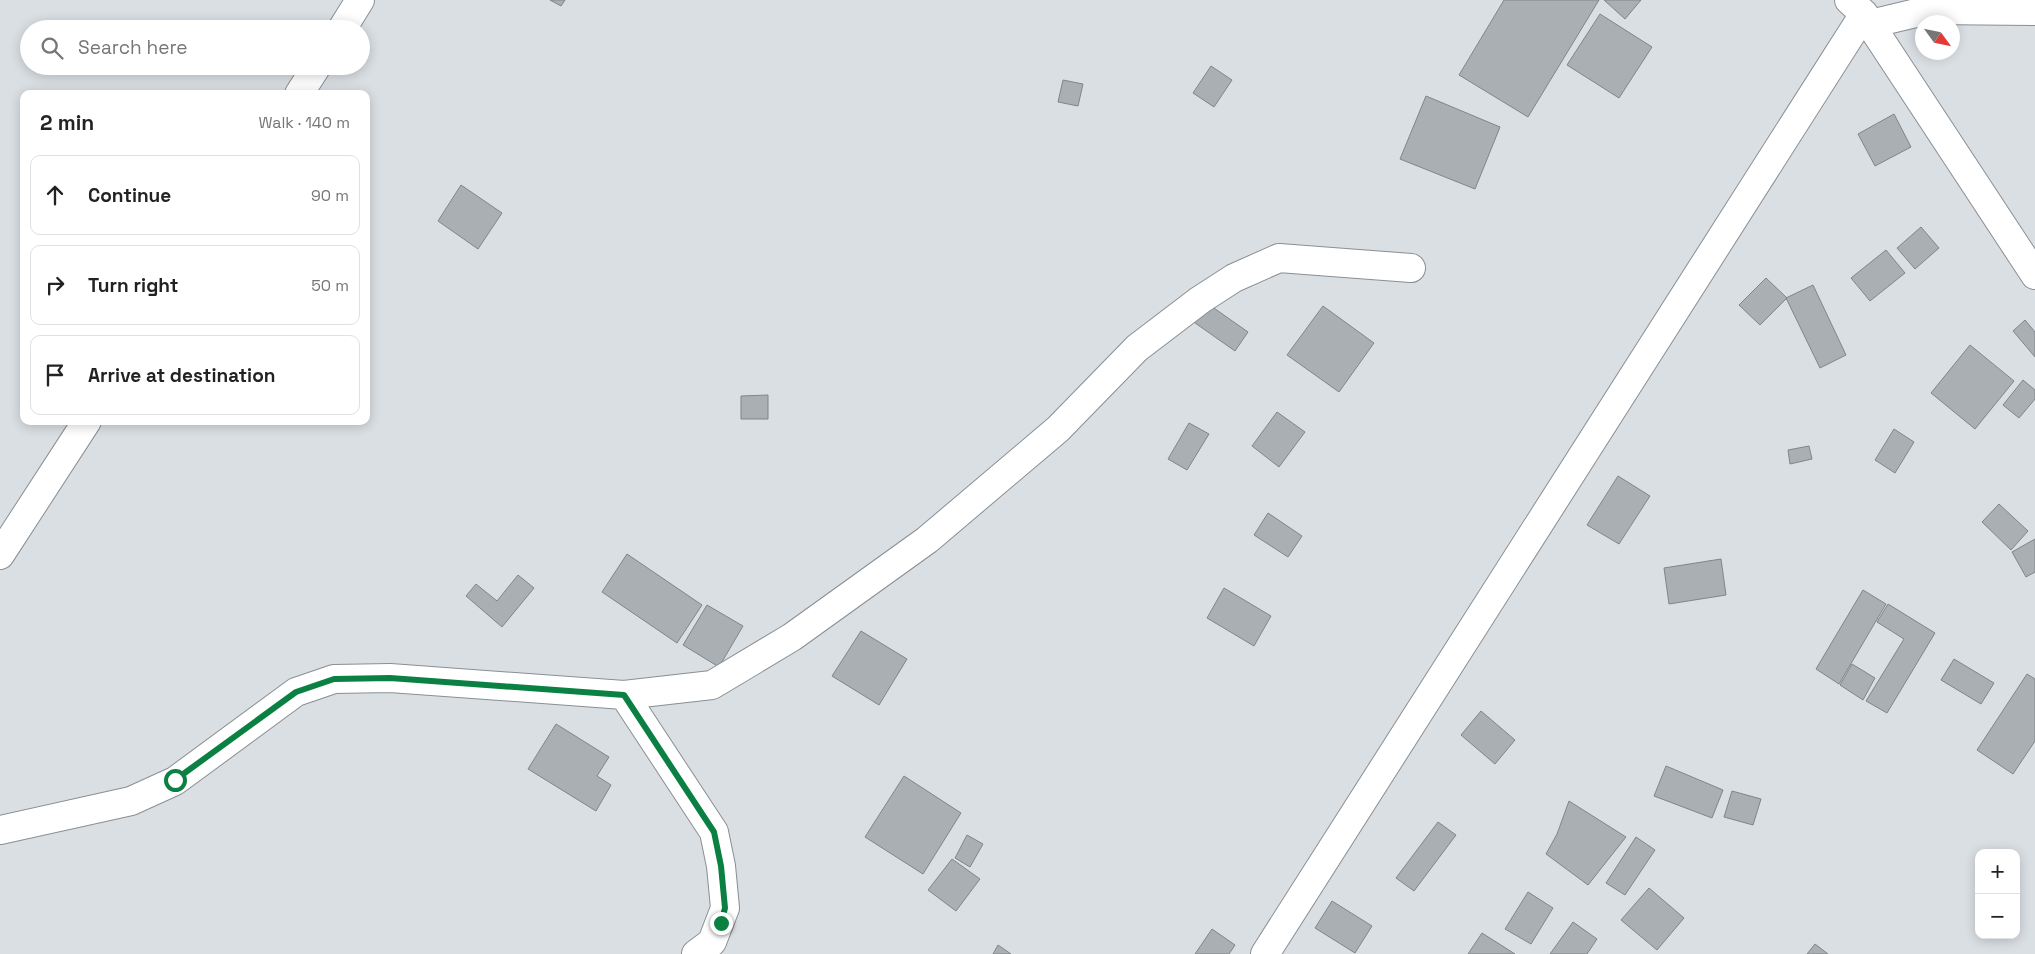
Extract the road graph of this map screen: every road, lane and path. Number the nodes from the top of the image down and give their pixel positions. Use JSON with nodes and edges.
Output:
{"nodes":[{"id":1,"x":360,"y":0,"type":"edge"},
{"id":2,"x":1901,"y":8,"type":"edge"},
{"id":3,"x":2035,"y":11,"type":"edge"},
{"id":4,"x":1861,"y":13,"type":"edge"},
{"id":5,"x":348,"y":20,"type":"edge"},
{"id":6,"x":312,"y":75,"type":"edge"},
{"id":7,"x":302,"y":90,"type":"edge"},
{"id":8,"x":1411,"y":268,"type":"dead end"},
{"id":9,"x":2035,"y":275,"type":"edge"},
{"id":10,"x":84,"y":425,"type":"edge"},
{"id":11,"x":0,"y":555,"type":"edge"},
{"id":12,"x":624,"y":695,"type":"junction"},
{"id":13,"x":0,"y":830,"type":"edge"},
{"id":14,"x":696,"y":954,"type":"edge"},
{"id":15,"x":1265,"y":954,"type":"edge"}],
"edges":[{"from":1,"to":5,"type":"street"},
{"from":2,"to":3,"type":"street"},
{"from":2,"to":4,"type":"street"},
{"from":4,"to":9,"type":"street"},
{"from":4,"to":15,"type":"street"},
{"from":6,"to":7,"type":"street"},
{"from":8,"to":12,"type":"street"},
{"from":10,"to":11,"type":"street"},
{"from":12,"to":13,"type":"street"},
{"from":12,"to":14,"type":"street"}]}
